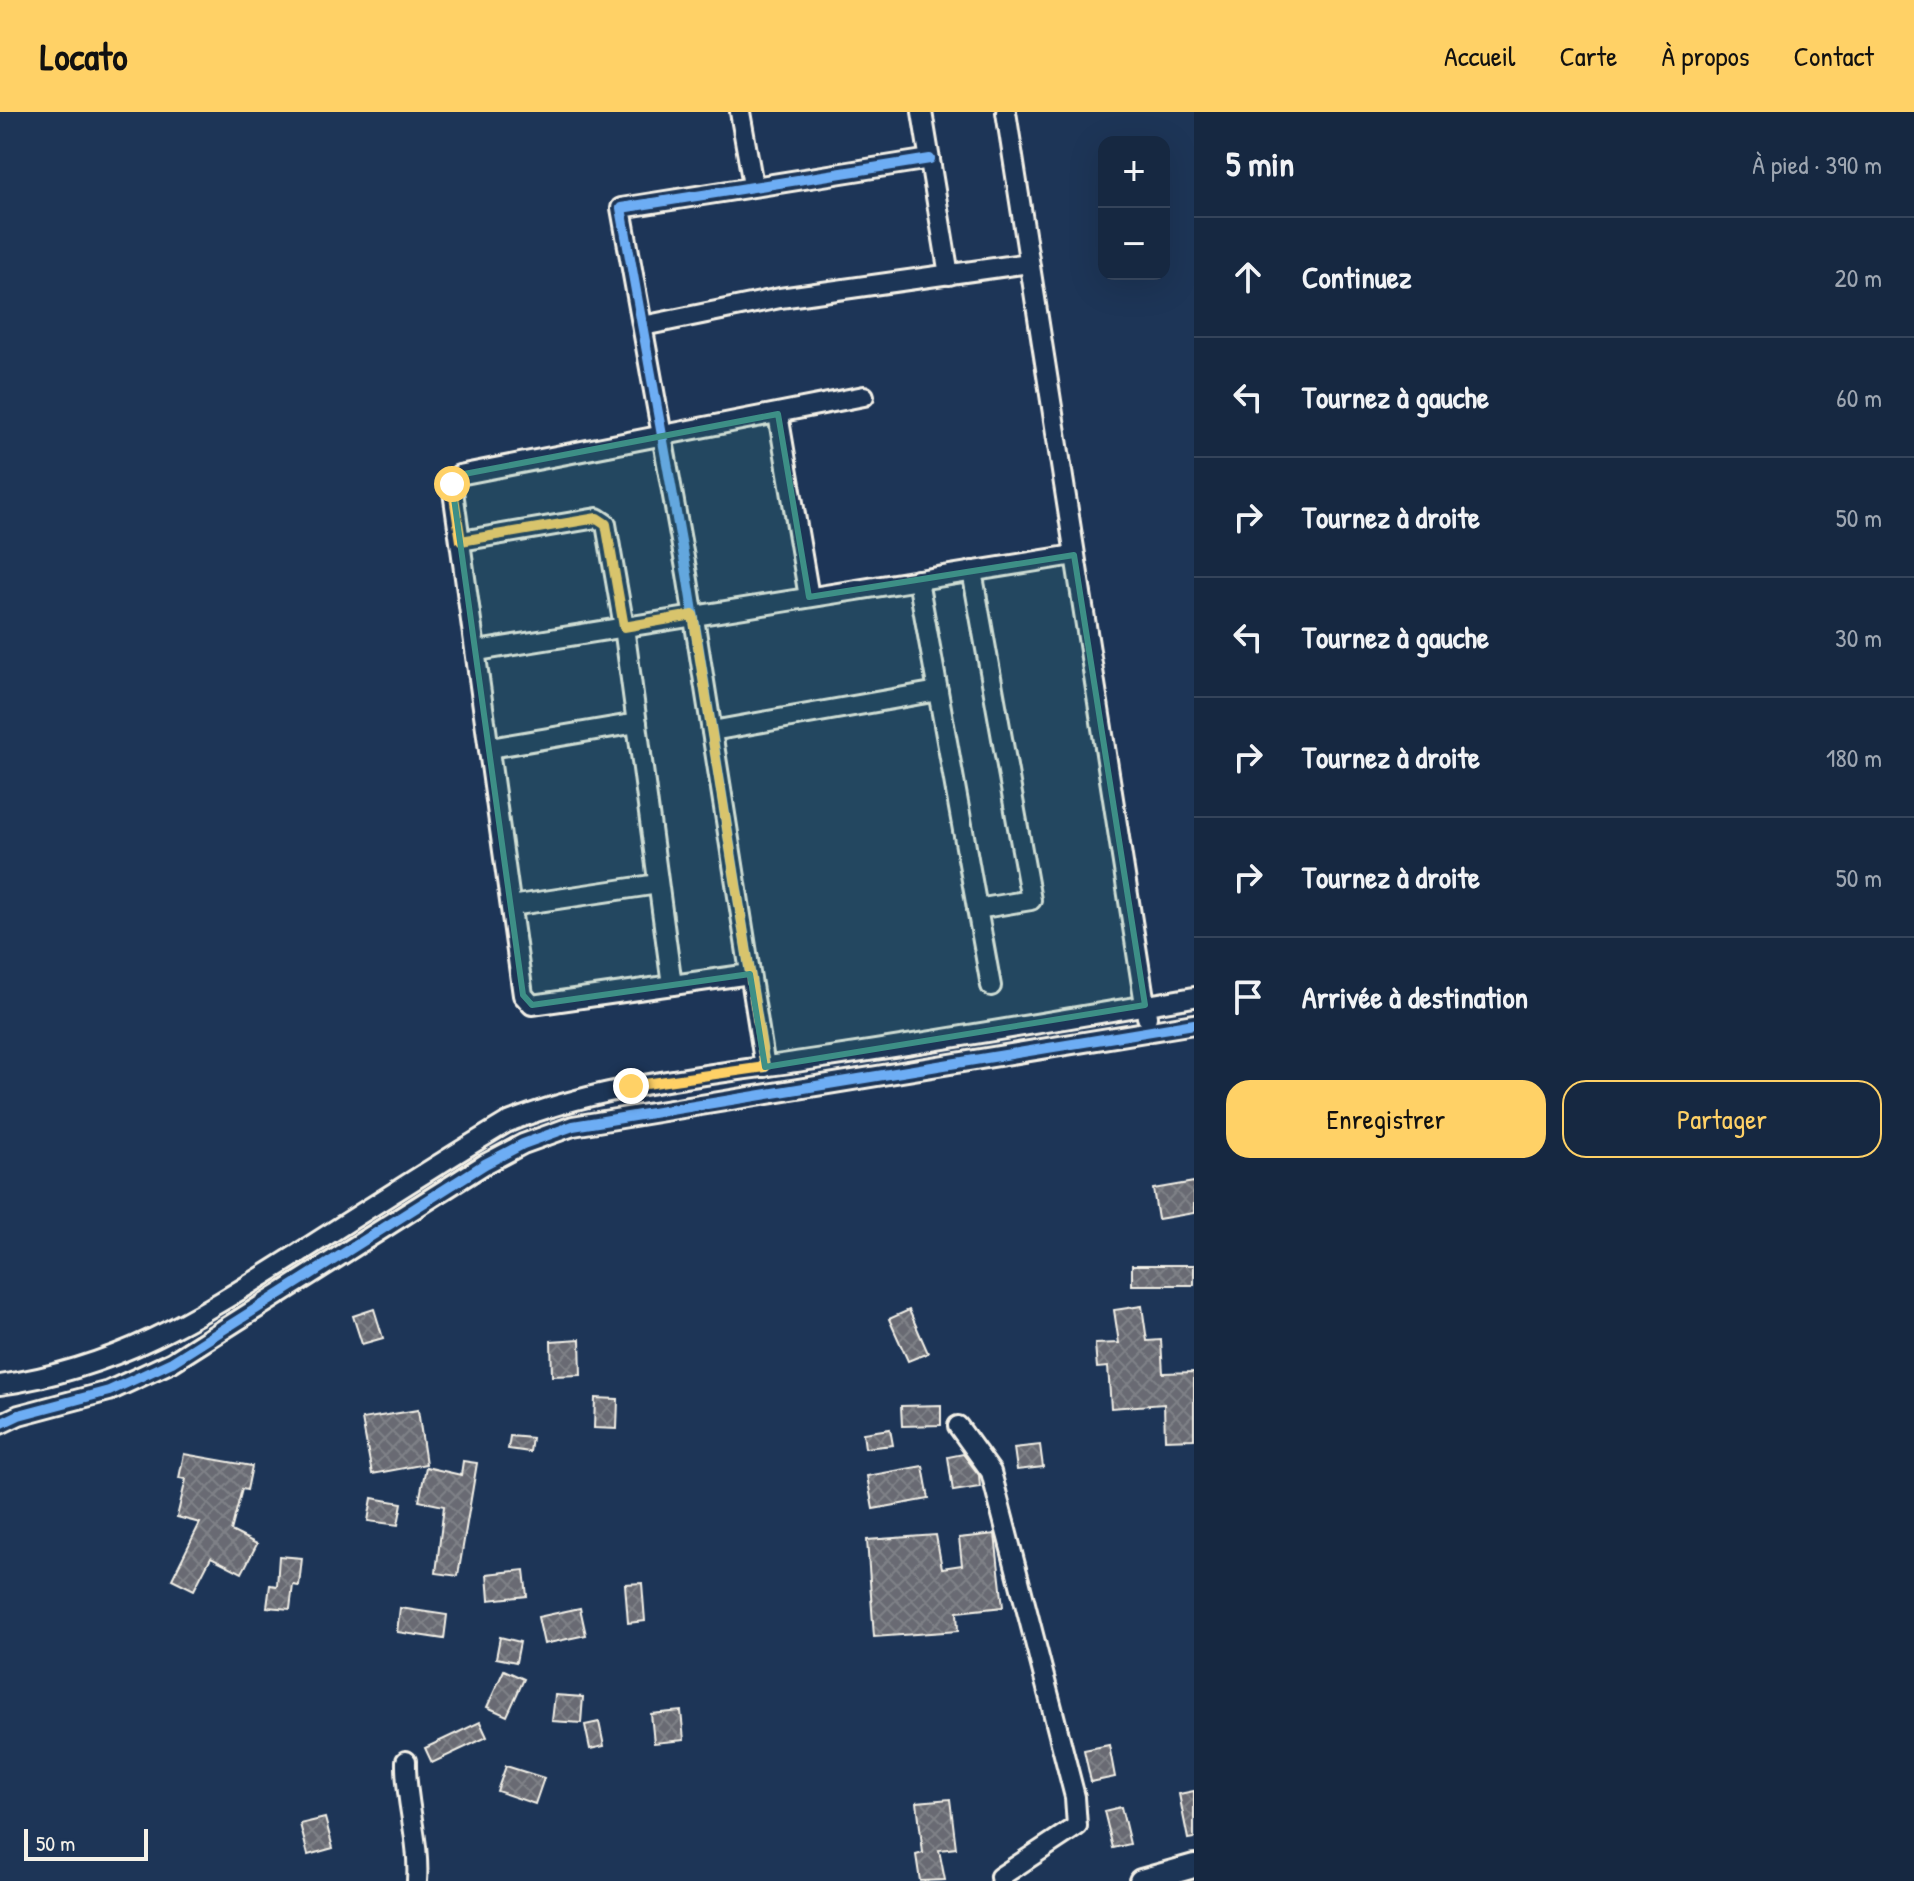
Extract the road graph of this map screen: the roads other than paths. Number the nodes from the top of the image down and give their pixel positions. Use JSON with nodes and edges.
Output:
{"nodes":[{"id":1,"x":740,"y":112,"type":"edge"},
{"id":2,"x":922,"y":112,"type":"edge"},
{"id":3,"x":1006,"y":112,"type":"edge"},
{"id":4,"x":930,"y":159,"type":"junction"},
{"id":5,"x":753,"y":185,"type":"junction"},
{"id":6,"x":1029,"y":263,"type":"junction"},
{"id":7,"x":949,"y":275,"type":"junction"},
{"id":8,"x":643,"y":326,"type":"junction"},
{"id":9,"x":864,"y":396,"type":"dead end"},
{"id":10,"x":778,"y":414,"type":"junction"},
{"id":11,"x":663,"y":436,"type":"junction"},
{"id":12,"x":461,"y":541,"type":"junction"},
{"id":13,"x":1074,"y":555,"type":"junction"},
{"id":14,"x":972,"y":571,"type":"junction"},
{"id":15,"x":918,"y":580,"type":"junction"},
{"id":16,"x":809,"y":597,"type":"junction"},
{"id":17,"x":693,"y":615,"type":"junction"},
{"id":18,"x":624,"y":627,"type":"junction"},
{"id":19,"x":477,"y":651,"type":"junction"},
{"id":20,"x":938,"y":691,"type":"junction"},
{"id":21,"x":637,"y":723,"type":"junction"},
{"id":22,"x":712,"y":731,"type":"junction"},
{"id":23,"x":490,"y":748,"type":"junction"},
{"id":24,"x":658,"y":884,"type":"junction"},
{"id":25,"x":511,"y":906,"type":"junction"},
{"id":26,"x":977,"y":909,"type":"junction"},
{"id":27,"x":750,"y":974,"type":"junction"},
{"id":28,"x":672,"y":985,"type":"junction"},
{"id":29,"x":991,"y":986,"type":"dead end"},
{"id":30,"x":1194,"y":997,"type":"edge"},
{"id":31,"x":1145,"y":1005,"type":"junction"},
{"id":32,"x":1194,"y":1024,"type":"edge"},
{"id":33,"x":1150,"y":1031,"type":"junction"},
{"id":34,"x":765,"y":1067,"type":"junction"},
{"id":35,"x":0,"y":1385,"type":"edge"},
{"id":36,"x":0,"y":1424,"type":"edge"},
{"id":37,"x":958,"y":1426,"type":"dead end"},
{"id":38,"x":406,"y":1761,"type":"dead end"},
{"id":39,"x":1194,"y":1866,"type":"edge"},
{"id":40,"x":417,"y":1881,"type":"edge"},
{"id":41,"x":1001,"y":1881,"type":"edge"},
{"id":42,"x":1141,"y":1881,"type":"edge"}],
"edges":[{"from":1,"to":5,"type":"street"},
{"from":2,"to":4,"type":"street"},
{"from":3,"to":6,"type":"street"},
{"from":4,"to":5,"type":"street"},
{"from":4,"to":7,"type":"street"},
{"from":5,"to":8,"type":"street"},
{"from":6,"to":7,"type":"street"},
{"from":6,"to":13,"type":"street"},
{"from":7,"to":8,"type":"street"},
{"from":8,"to":11,"type":"street"},
{"from":9,"to":10,"type":"street"},
{"from":10,"to":11,"type":"street"},
{"from":10,"to":16,"type":"street"},
{"from":11,"to":12,"type":"street"},
{"from":11,"to":17,"type":"street"},
{"from":12,"to":18,"type":"street"},
{"from":12,"to":19,"type":"street"},
{"from":13,"to":14,"type":"street"},
{"from":13,"to":31,"type":"street"},
{"from":14,"to":15,"type":"street"},
{"from":14,"to":26,"type":"street"},
{"from":15,"to":16,"type":"street"},
{"from":15,"to":20,"type":"street"},
{"from":16,"to":17,"type":"street"},
{"from":17,"to":18,"type":"street"},
{"from":17,"to":22,"type":"street"},
{"from":18,"to":19,"type":"street"},
{"from":18,"to":21,"type":"street"},
{"from":19,"to":23,"type":"street"},
{"from":20,"to":22,"type":"street"},
{"from":20,"to":26,"type":"street"},
{"from":21,"to":23,"type":"street"},
{"from":21,"to":24,"type":"street"},
{"from":22,"to":27,"type":"street"},
{"from":23,"to":25,"type":"street"},
{"from":24,"to":25,"type":"street"},
{"from":24,"to":28,"type":"street"},
{"from":25,"to":28,"type":"street"},
{"from":26,"to":29,"type":"street"},
{"from":27,"to":28,"type":"street"},
{"from":27,"to":34,"type":"street"},
{"from":30,"to":31,"type":"street"},
{"from":31,"to":33,"type":"street"},
{"from":31,"to":34,"type":"street"},
{"from":32,"to":33,"type":"street"},
{"from":33,"to":36,"type":"street"},
{"from":34,"to":35,"type":"street"},
{"from":37,"to":41,"type":"street"},
{"from":38,"to":40,"type":"street"},
{"from":39,"to":42,"type":"main road"}]}
